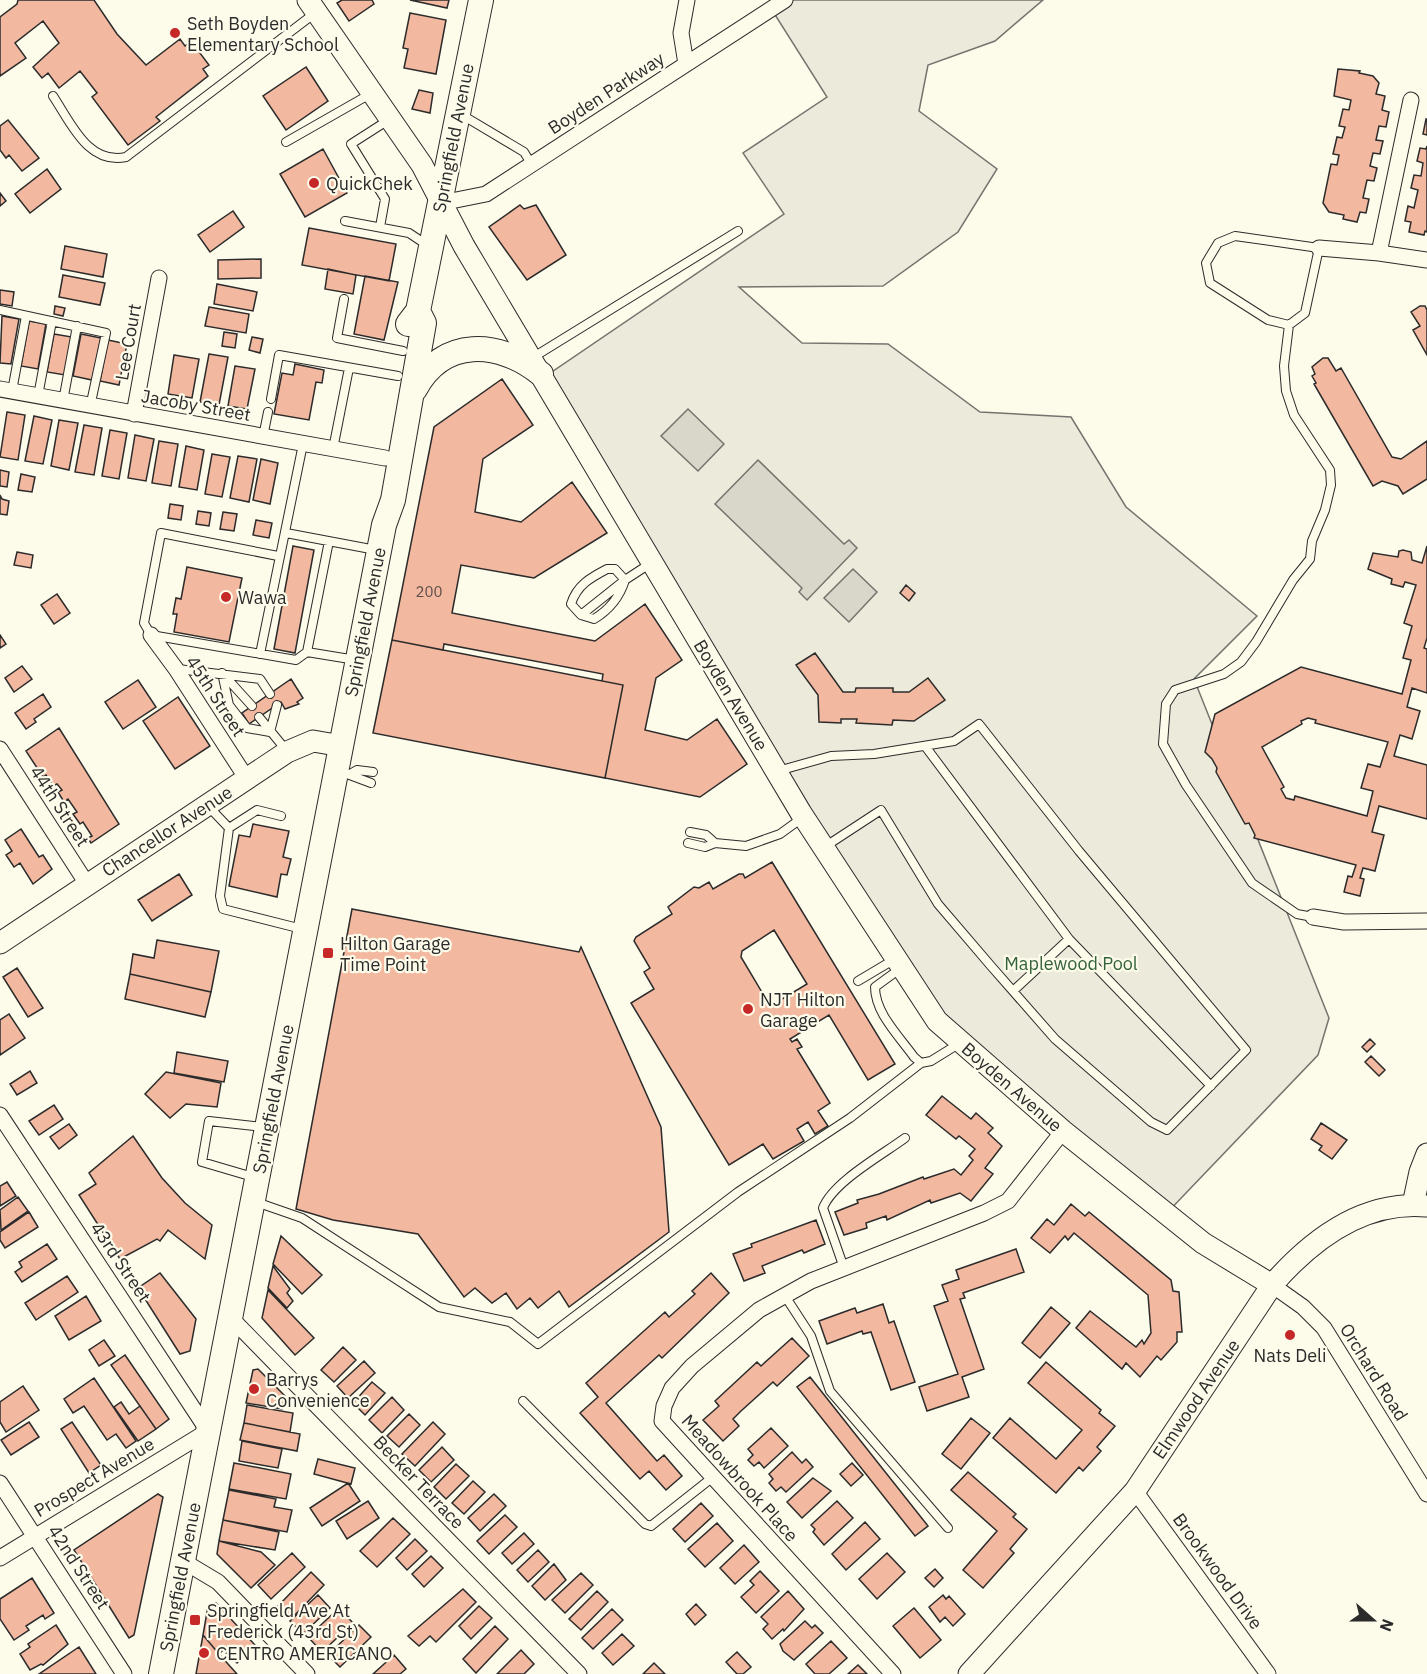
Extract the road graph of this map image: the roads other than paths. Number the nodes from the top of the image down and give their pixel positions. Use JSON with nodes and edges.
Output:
{"nodes":[{"id":1,"x":481,"y":0,"type":"edge"},
{"id":2,"x":687,"y":0,"type":"edge"},
{"id":3,"x":785,"y":0,"type":"edge"},
{"id":4,"x":312,"y":6,"type":"edge"},
{"id":5,"x":686,"y":64,"type":"junction"},
{"id":6,"x":373,"y":92,"type":"junction"},
{"id":7,"x":53,"y":96,"type":"dead end"},
{"id":8,"x":1412,"y":100,"type":"dead end"},
{"id":9,"x":458,"y":113,"type":"junction"},
{"id":10,"x":392,"y":118,"type":"junction"},
{"id":11,"x":285,"y":142,"type":"dead end"},
{"id":12,"x":532,"y":165,"type":"junction"},
{"id":13,"x":441,"y":203,"type":"junction"},
{"id":14,"x":345,"y":221,"type":"dead end"},
{"id":15,"x":380,"y":227,"type":"junction"},
{"id":16,"x":738,"y":231,"type":"dead end"},
{"id":17,"x":431,"y":248,"type":"junction"},
{"id":18,"x":1319,"y":248,"type":"junction"},
{"id":19,"x":1379,"y":253,"type":"junction"},
{"id":20,"x":1427,"y":260,"type":"edge"},
{"id":21,"x":159,"y":278,"type":"dead end"},
{"id":22,"x":344,"y":299,"type":"dead end"},
{"id":23,"x":0,"y":310,"type":"edge"},
{"id":24,"x":418,"y":311,"type":"junction"},
{"id":25,"x":26,"y":316,"type":"junction"},
{"id":26,"x":52,"y":321,"type":"junction"},
{"id":27,"x":1289,"y":325,"type":"junction"},
{"id":28,"x":77,"y":326,"type":"junction"},
{"id":29,"x":403,"y":351,"type":"junction"},
{"id":30,"x":537,"y":366,"type":"junction"},
{"id":31,"x":349,"y":368,"type":"junction"},
{"id":32,"x":398,"y":376,"type":"junction"},
{"id":33,"x":6,"y":390,"type":"edge"},
{"id":34,"x":38,"y":396,"type":"junction"},
{"id":35,"x":271,"y":399,"type":"dead end"},
{"id":36,"x":63,"y":401,"type":"junction"},
{"id":37,"x":90,"y":406,"type":"junction"},
{"id":38,"x":268,"y":412,"type":"dead end"},
{"id":39,"x":408,"y":412,"type":"junction"},
{"id":40,"x":134,"y":414,"type":"junction"},
{"id":41,"x":263,"y":437,"type":"junction"},
{"id":42,"x":303,"y":444,"type":"junction"},
{"id":43,"x":333,"y":449,"type":"junction"},
{"id":44,"x":385,"y":458,"type":"junction"},
{"id":45,"x":384,"y":525,"type":"junction"},
{"id":46,"x":286,"y":533,"type":"junction"},
{"id":47,"x":329,"y":541,"type":"junction"},
{"id":48,"x":379,"y":550,"type":"junction"},
{"id":49,"x":278,"y":556,"type":"junction"},
{"id":50,"x":652,"y":562,"type":"junction"},
{"id":51,"x":625,"y":580,"type":"junction"},
{"id":52,"x":581,"y":615,"type":"junction"},
{"id":53,"x":150,"y":635,"type":"junction"},
{"id":54,"x":307,"y":652,"type":"junction"},
{"id":55,"x":260,"y":654,"type":"junction"},
{"id":56,"x":358,"y":660,"type":"junction"},
{"id":57,"x":176,"y":669,"type":"junction"},
{"id":58,"x":222,"y":673,"type":"junction"},
{"id":59,"x":270,"y":694,"type":"dead end"},
{"id":60,"x":277,"y":705,"type":"dead end"},
{"id":61,"x":252,"y":706,"type":"dead end"},
{"id":62,"x":259,"y":717,"type":"dead end"},
{"id":63,"x":270,"y":732,"type":"junction"},
{"id":64,"x":342,"y":746,"type":"junction"},
{"id":65,"x":925,"y":746,"type":"junction"},
{"id":66,"x":0,"y":749,"type":"edge"},
{"id":67,"x":287,"y":752,"type":"junction"},
{"id":68,"x":344,"y":772,"type":"junction"},
{"id":69,"x":373,"y":772,"type":"dead end"},
{"id":70,"x":777,"y":772,"type":"junction"},
{"id":71,"x":247,"y":779,"type":"junction"},
{"id":72,"x":371,"y":783,"type":"dead end"},
{"id":73,"x":207,"y":804,"type":"junction"},
{"id":74,"x":281,"y":816,"type":"dead end"},
{"id":75,"x":803,"y":817,"type":"junction"},
{"id":76,"x":229,"y":828,"type":"junction"},
{"id":77,"x":690,"y":832,"type":"dead end"},
{"id":78,"x":688,"y":843,"type":"dead end"},
{"id":79,"x":715,"y":843,"type":"junction"},
{"id":80,"x":824,"y":848,"type":"junction"},
{"id":81,"x":87,"y":884,"type":"junction"},
{"id":82,"x":1312,"y":917,"type":"joint"},
{"id":83,"x":1427,"y":921,"type":"edge"},
{"id":84,"x":306,"y":930,"type":"junction"},
{"id":85,"x":1069,"y":939,"type":"junction"},
{"id":86,"x":0,"y":943,"type":"edge"},
{"id":87,"x":899,"y":963,"type":"junction"},
{"id":88,"x":858,"y":981,"type":"dead end"},
{"id":89,"x":1013,"y":991,"type":"junction"},
{"id":90,"x":961,"y":1042,"type":"junction"},
{"id":91,"x":921,"y":1063,"type":"junction"},
{"id":92,"x":1211,"y":1086,"type":"junction"},
{"id":93,"x":0,"y":1115,"type":"edge"},
{"id":94,"x":268,"y":1127,"type":"junction"},
{"id":95,"x":1063,"y":1131,"type":"junction"},
{"id":96,"x":905,"y":1138,"type":"dead end"},
{"id":97,"x":1427,"y":1154,"type":"edge"},
{"id":98,"x":253,"y":1200,"type":"junction"},
{"id":99,"x":1420,"y":1205,"type":"edge"},
{"id":100,"x":844,"y":1268,"type":"junction"},
{"id":101,"x":1272,"y":1286,"type":"junction"},
{"id":102,"x":785,"y":1296,"type":"junction"},
{"id":103,"x":230,"y":1317,"type":"junction"},
{"id":104,"x":523,"y":1401,"type":"dead end"},
{"id":105,"x":208,"y":1431,"type":"junction"},
{"id":106,"x":713,"y":1477,"type":"junction"},
{"id":107,"x":0,"y":1483,"type":"edge"},
{"id":108,"x":1135,"y":1491,"type":"junction"},
{"id":109,"x":1427,"y":1494,"type":"edge"},
{"id":110,"x":948,"y":1528,"type":"dead end"},
{"id":111,"x":35,"y":1535,"type":"junction"},
{"id":112,"x":0,"y":1558,"type":"edge"},
{"id":113,"x":183,"y":1561,"type":"junction"},
{"id":114,"x":124,"y":1674,"type":"edge"},
{"id":115,"x":161,"y":1674,"type":"edge"},
{"id":116,"x":307,"y":1674,"type":"edge"},
{"id":117,"x":579,"y":1674,"type":"edge"},
{"id":118,"x":893,"y":1674,"type":"edge"},
{"id":119,"x":969,"y":1674,"type":"edge"},
{"id":120,"x":1269,"y":1674,"type":"edge"}],
"edges":[{"from":1,"to":9,"type":"main road","name":"Springfield Avenue"},
{"from":2,"to":5,"type":"street"},
{"from":3,"to":5,"type":"street","name":"Boyden Parkway"},
{"from":4,"to":6,"type":"street","name":"Boyden Avenue"},
{"from":4,"to":7,"type":"lane"},
{"from":5,"to":12,"type":"street","name":"Boyden Parkway"},
{"from":6,"to":10,"type":"street","name":"Boyden Avenue"},
{"from":6,"to":11,"type":"lane"},
{"from":8,"to":19,"type":"street"},
{"from":9,"to":12,"type":"lane"},
{"from":9,"to":13,"type":"main road","name":"Springfield Avenue"},
{"from":10,"to":13,"type":"street","name":"Boyden Avenue"},
{"from":10,"to":15,"type":"lane"},
{"from":12,"to":13,"type":"street","name":"Boyden Parkway"},
{"from":13,"to":17,"type":"main road","name":"Springfield Avenue"},
{"from":13,"to":30,"type":"street","name":"Boyden Avenue"},
{"from":14,"to":15,"type":"lane"},
{"from":15,"to":17,"type":"lane"},
{"from":16,"to":30,"type":"lane"},
{"from":17,"to":24,"type":"main road","name":"Springfield Avenue"},
{"from":18,"to":19,"type":"street"},
{"from":18,"to":27,"type":"lane"},
{"from":18,"to":27,"type":"lane"},
{"from":19,"to":20,"type":"street"},
{"from":21,"to":40,"type":"street","name":"Lee Court"},
{"from":22,"to":29,"type":"lane"},
{"from":23,"to":25,"type":"lane"},
{"from":24,"to":29,"type":"main road","name":"Springfield Avenue"},
{"from":24,"to":39,"type":"main road","name":"Springfield Avenue"},
{"from":25,"to":26,"type":"lane"},
{"from":25,"to":33,"type":"lane"},
{"from":26,"to":28,"type":"lane"},
{"from":26,"to":34,"type":"lane"},
{"from":27,"to":82,"type":"lane"},
{"from":28,"to":36,"type":"lane"},
{"from":28,"to":37,"type":"lane"},
{"from":29,"to":32,"type":"main road","name":"Springfield Avenue"},
{"from":30,"to":39,"type":"main road"},
{"from":30,"to":50,"type":"street","name":"Boyden Avenue"},
{"from":31,"to":32,"type":"lane"},
{"from":31,"to":35,"type":"lane"},
{"from":31,"to":43,"type":"lane"},
{"from":32,"to":44,"type":"main road","name":"Springfield Avenue"},
{"from":33,"to":34,"type":"street","name":"Jacoby Street"},
{"from":34,"to":36,"type":"street","name":"Jacoby Street"},
{"from":36,"to":37,"type":"street","name":"Jacoby Street"},
{"from":37,"to":40,"type":"street","name":"Jacoby Street"},
{"from":38,"to":41,"type":"lane"},
{"from":39,"to":45,"type":"main road","name":"Springfield Avenue"},
{"from":40,"to":41,"type":"street","name":"Jacoby Street"},
{"from":41,"to":42,"type":"street","name":"Jacoby Street"},
{"from":42,"to":43,"type":"street","name":"Jacoby Street"},
{"from":42,"to":46,"type":"lane"},
{"from":43,"to":44,"type":"street","name":"Jacoby Street"},
{"from":44,"to":45,"type":"main road","name":"Springfield Avenue"},
{"from":45,"to":48,"type":"main road","name":"Springfield Avenue"},
{"from":46,"to":47,"type":"lane"},
{"from":46,"to":49,"type":"lane"},
{"from":47,"to":48,"type":"lane"},
{"from":47,"to":54,"type":"lane"},
{"from":48,"to":56,"type":"main road","name":"Springfield Avenue"},
{"from":49,"to":53,"type":"lane"},
{"from":49,"to":55,"type":"lane"},
{"from":50,"to":51,"type":"lane"},
{"from":50,"to":70,"type":"street","name":"Boyden Avenue"},
{"from":51,"to":52,"type":"lane"},
{"from":51,"to":52,"type":"lane"},
{"from":51,"to":52,"type":"lane"},
{"from":53,"to":55,"type":"lane"},
{"from":53,"to":57,"type":"street","name":"45th Street"},
{"from":54,"to":55,"type":"lane"},
{"from":54,"to":56,"type":"lane"},
{"from":56,"to":64,"type":"main road","name":"Springfield Avenue"},
{"from":57,"to":58,"type":"lane"},
{"from":57,"to":71,"type":"street","name":"45th Street"},
{"from":58,"to":59,"type":"lane"},
{"from":58,"to":61,"type":"lane"},
{"from":58,"to":63,"type":"lane"},
{"from":60,"to":63,"type":"lane"},
{"from":62,"to":63,"type":"lane"},
{"from":63,"to":67,"type":"lane"},
{"from":64,"to":67,"type":"street","name":"Chancellor Avenue"},
{"from":64,"to":68,"type":"main road","name":"Springfield Avenue"},
{"from":65,"to":70,"type":"lane"},
{"from":65,"to":85,"type":"lane"},
{"from":65,"to":92,"type":"lane"},
{"from":66,"to":81,"type":"street","name":"44th Street"},
{"from":67,"to":71,"type":"street","name":"Chancellor Avenue"},
{"from":68,"to":69,"type":"lane"},
{"from":68,"to":72,"type":"lane"},
{"from":68,"to":84,"type":"main road","name":"Springfield Avenue"},
{"from":70,"to":75,"type":"street","name":"Boyden Avenue"},
{"from":71,"to":73,"type":"street","name":"Chancellor Avenue"},
{"from":73,"to":76,"type":"lane"},
{"from":73,"to":81,"type":"street","name":"Chancellor Avenue"},
{"from":74,"to":76,"type":"lane"},
{"from":75,"to":79,"type":"lane"},
{"from":75,"to":80,"type":"street","name":"Boyden Avenue"},
{"from":76,"to":84,"type":"lane"},
{"from":77,"to":79,"type":"lane"},
{"from":78,"to":79,"type":"lane"},
{"from":80,"to":87,"type":"street","name":"Boyden Avenue"},
{"from":80,"to":89,"type":"lane"},
{"from":81,"to":86,"type":"street","name":"Chancellor Avenue"},
{"from":82,"to":83,"type":"street"},
{"from":84,"to":94,"type":"main road","name":"Springfield Avenue"},
{"from":85,"to":89,"type":"lane"},
{"from":85,"to":92,"type":"lane"},
{"from":87,"to":88,"type":"lane"},
{"from":87,"to":90,"type":"street","name":"Boyden Avenue"},
{"from":87,"to":91,"type":"lane"},
{"from":89,"to":92,"type":"lane"},
{"from":90,"to":91,"type":"lane"},
{"from":90,"to":95,"type":"street","name":"Boyden Avenue"},
{"from":91,"to":98,"type":"lane"},
{"from":93,"to":105,"type":"street","name":"43rd Street"},
{"from":94,"to":98,"type":"main road","name":"Springfield Avenue"},
{"from":94,"to":98,"type":"lane"},
{"from":95,"to":100,"type":"street","name":"Meadowbrook Place"},
{"from":95,"to":101,"type":"street","name":"Boyden Avenue"},
{"from":96,"to":100,"type":"lane"},
{"from":97,"to":99,"type":"street","name":"Elmwood Avenue"},
{"from":98,"to":103,"type":"main road","name":"Springfield Avenue"},
{"from":99,"to":101,"type":"street","name":"Elmwood Avenue"},
{"from":100,"to":102,"type":"street","name":"Meadowbrook Place"},
{"from":101,"to":108,"type":"street","name":"Elmwood Avenue"},
{"from":101,"to":109,"type":"street","name":"Orchard Road"},
{"from":102,"to":106,"type":"street","name":"Meadowbrook Place"},
{"from":102,"to":110,"type":"lane"},
{"from":103,"to":105,"type":"main road","name":"Springfield Avenue"},
{"from":103,"to":117,"type":"street","name":"Becker Terrace"},
{"from":104,"to":106,"type":"lane"},
{"from":105,"to":111,"type":"street","name":"Prospect Avenue"},
{"from":105,"to":113,"type":"main road","name":"Springfield Avenue"},
{"from":106,"to":118,"type":"street","name":"Meadowbrook Place"},
{"from":107,"to":111,"type":"street","name":"42nd Street"},
{"from":108,"to":119,"type":"street","name":"Elmwood Avenue"},
{"from":108,"to":120,"type":"street","name":"Brookwood Drive"},
{"from":111,"to":112,"type":"street","name":"Prospect Avenue"},
{"from":111,"to":114,"type":"street","name":"42nd Street"},
{"from":113,"to":115,"type":"main road","name":"Springfield Avenue"},
{"from":113,"to":116,"type":"street"}]}
